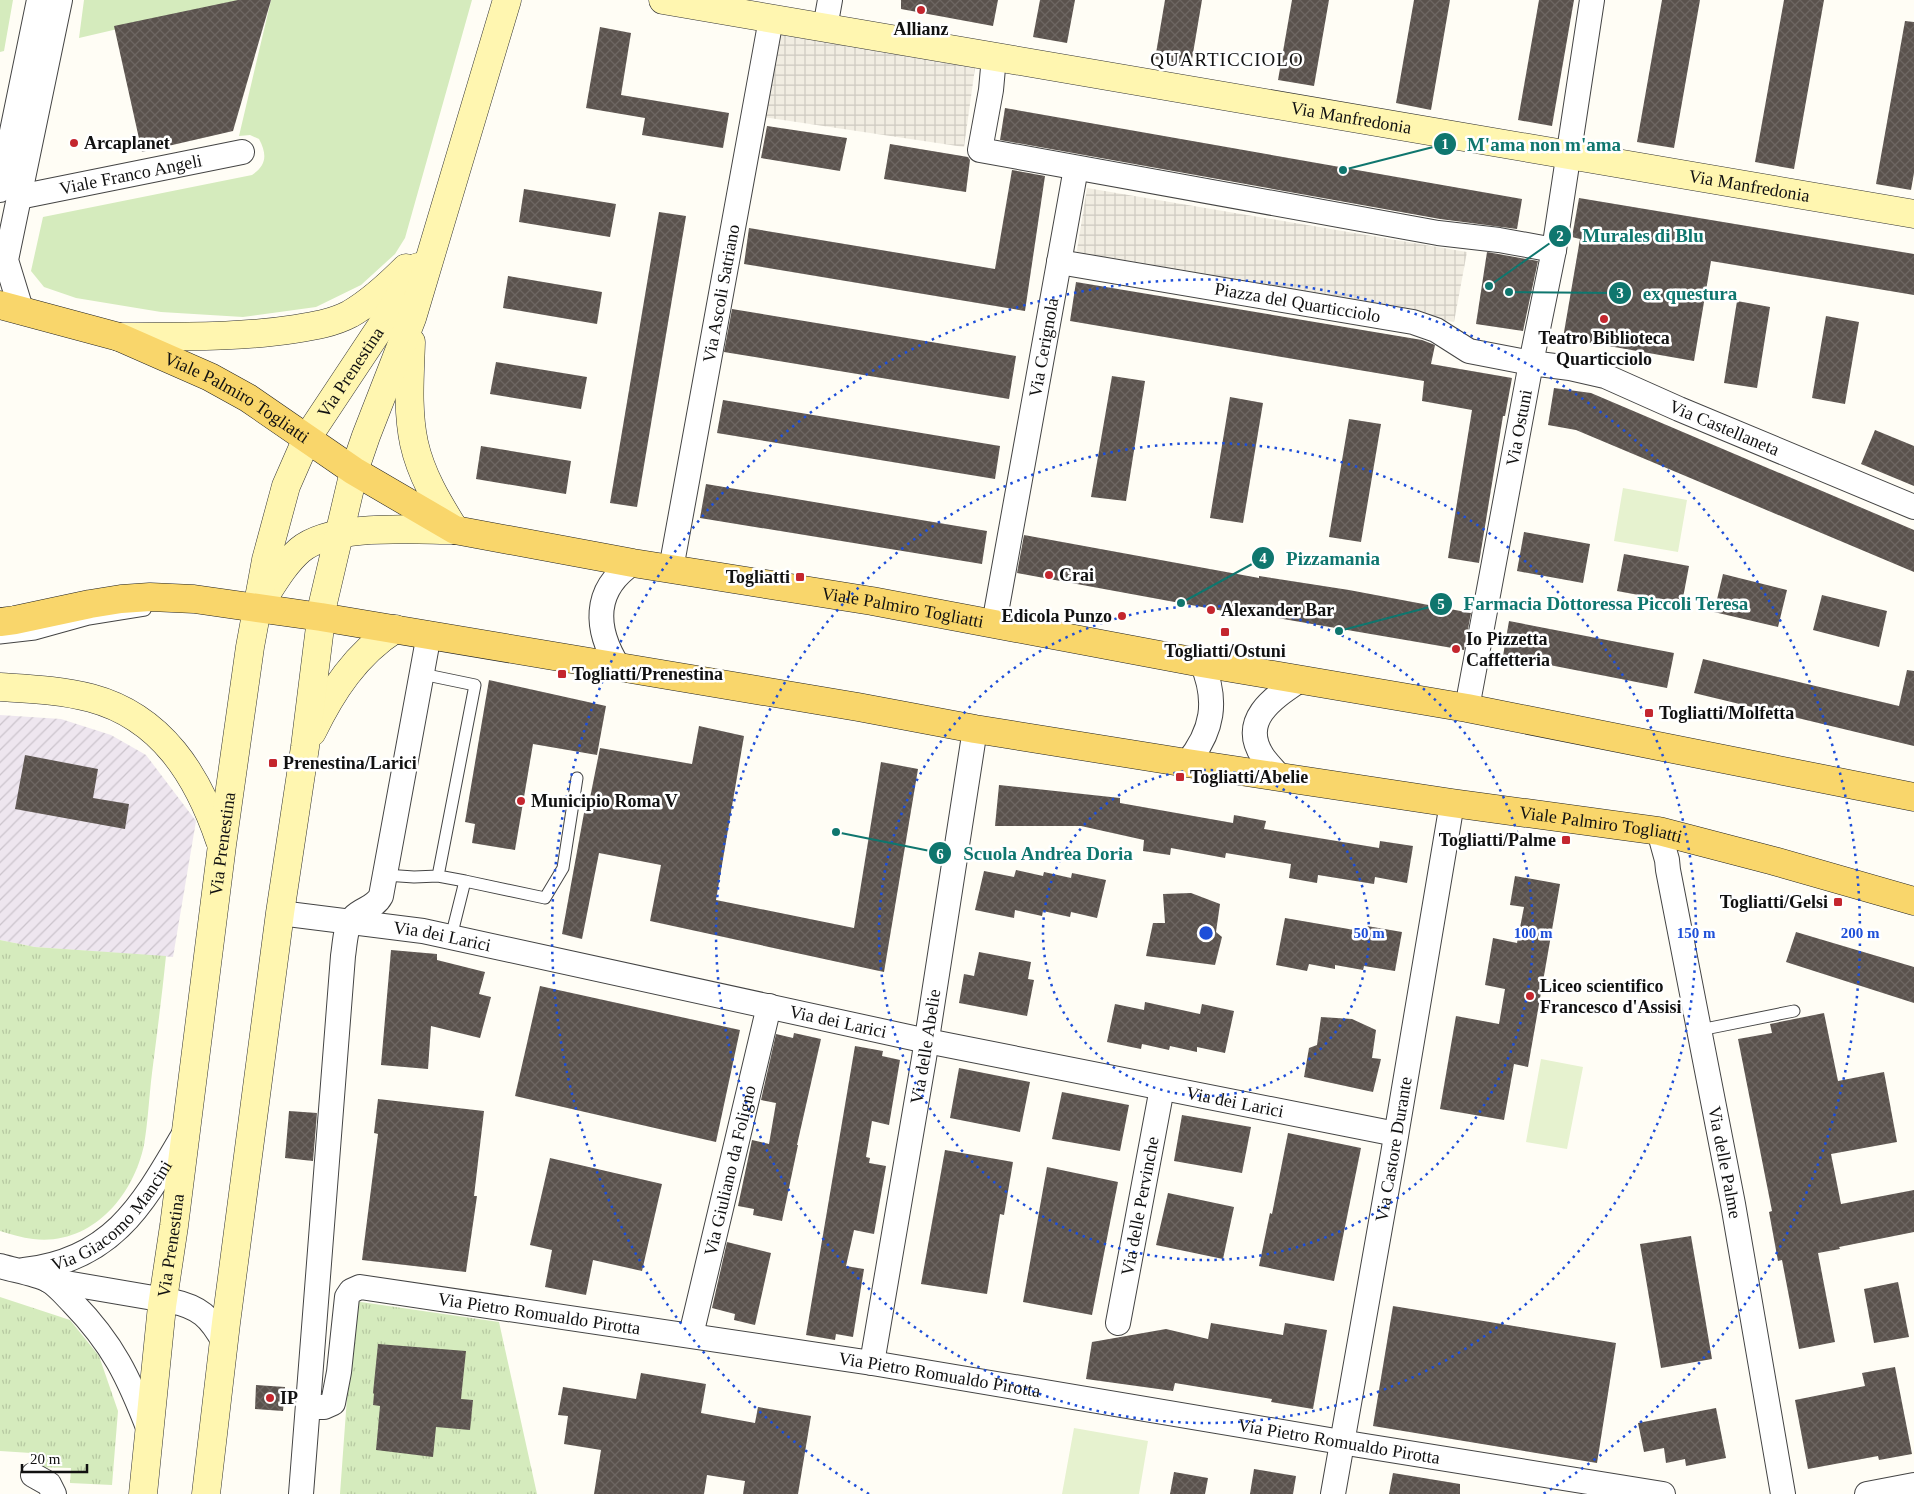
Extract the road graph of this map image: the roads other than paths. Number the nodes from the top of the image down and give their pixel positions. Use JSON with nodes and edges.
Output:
{"nodes":[{"id":1,"x":40,"y":0,"type":"edge"},
{"id":2,"x":60,"y":0,"type":"edge"},
{"id":3,"x":507,"y":0,"type":"edge"},
{"id":4,"x":663,"y":0,"type":"edge"},
{"id":5,"x":830,"y":0,"type":"edge"},
{"id":6,"x":1592,"y":0,"type":"edge"},
{"id":7,"x":771,"y":19,"type":"junction"},
{"id":8,"x":825,"y":28,"type":"junction"},
{"id":9,"x":994,"y":57,"type":"junction"},
{"id":10,"x":242,"y":152,"type":"dead end"},
{"id":11,"x":1568,"y":155,"type":"junction"},
{"id":12,"x":1076,"y":168,"type":"junction"},
{"id":13,"x":10,"y":194,"type":"edge"},
{"id":14,"x":1914,"y":214,"type":"edge"},
{"id":15,"x":436,"y":238,"type":"junction"},
{"id":16,"x":1554,"y":250,"type":"junction"},
{"id":17,"x":1059,"y":262,"type":"junction"},
{"id":18,"x":10,"y":307,"type":"edge"},
{"id":19,"x":412,"y":318,"type":"junction"},
{"id":20,"x":119,"y":338,"type":"junction"},
{"id":21,"x":1531,"y":363,"type":"junction"},
{"id":22,"x":307,"y":438,"type":"junction"},
{"id":23,"x":354,"y":471,"type":"junction"},
{"id":24,"x":1914,"y":507,"type":"edge"},
{"id":25,"x":455,"y":530,"type":"junction"},
{"id":26,"x":338,"y":534,"type":"junction"},
{"id":27,"x":633,"y":563,"type":"junction"},
{"id":28,"x":671,"y":568,"type":"junction"},
{"id":29,"x":257,"y":608,"type":"junction"},
{"id":30,"x":189,"y":610,"type":"dead end"},
{"id":31,"x":207,"y":612,"type":"dead end"},
{"id":32,"x":321,"y":617,"type":"junction"},
{"id":33,"x":0,"y":622,"type":"edge"},
{"id":34,"x":994,"y":624,"type":"junction"},
{"id":35,"x":395,"y":629,"type":"junction"},
{"id":36,"x":429,"y":634,"type":"junction"},
{"id":37,"x":0,"y":638,"type":"edge"},
{"id":38,"x":1202,"y":663,"type":"junction"},
{"id":39,"x":619,"y":668,"type":"junction"},
{"id":40,"x":422,"y":674,"type":"junction"},
{"id":41,"x":1300,"y":680,"type":"junction"},
{"id":42,"x":0,"y":687,"type":"edge"},
{"id":43,"x":1467,"y":708,"type":"junction"},
{"id":44,"x":975,"y":729,"type":"junction"},
{"id":45,"x":304,"y":747,"type":"junction"},
{"id":46,"x":1187,"y":763,"type":"junction"},
{"id":47,"x":578,"y":778,"type":"dead end"},
{"id":48,"x":1281,"y":778,"type":"junction"},
{"id":49,"x":1914,"y":797,"type":"edge"},
{"id":50,"x":1452,"y":803,"type":"junction"},
{"id":51,"x":1659,"y":832,"type":"junction"},
{"id":52,"x":222,"y":845,"type":"junction"},
{"id":53,"x":385,"y":875,"type":"junction"},
{"id":54,"x":438,"y":876,"type":"junction"},
{"id":55,"x":465,"y":882,"type":"junction"},
{"id":56,"x":1914,"y":901,"type":"edge"},
{"id":57,"x":280,"y":913,"type":"junction"},
{"id":58,"x":350,"y":922,"type":"junction"},
{"id":59,"x":451,"y":937,"type":"junction"},
{"id":60,"x":768,"y":1006,"type":"junction"},
{"id":61,"x":1794,"y":1011,"type":"dead end"},
{"id":62,"x":1700,"y":1030,"type":"junction"},
{"id":63,"x":927,"y":1041,"type":"junction"},
{"id":64,"x":1162,"y":1088,"type":"junction"},
{"id":65,"x":186,"y":1131,"type":"junction"},
{"id":66,"x":1396,"y":1134,"type":"junction"},
{"id":67,"x":8,"y":1268,"type":"edge"},
{"id":68,"x":48,"y":1280,"type":"junction"},
{"id":69,"x":163,"y":1299,"type":"junction"},
{"id":70,"x":1118,"y":1323,"type":"dead end"},
{"id":71,"x":691,"y":1336,"type":"junction"},
{"id":72,"x":224,"y":1342,"type":"junction"},
{"id":73,"x":872,"y":1363,"type":"junction"},
{"id":74,"x":309,"y":1407,"type":"junction"},
{"id":75,"x":150,"y":1430,"type":"junction"},
{"id":76,"x":1342,"y":1442,"type":"junction"},
{"id":77,"x":33,"y":1476,"type":"dead end"},
{"id":78,"x":1914,"y":1485,"type":"edge"},
{"id":79,"x":54,"y":1494,"type":"edge"},
{"id":80,"x":143,"y":1494,"type":"edge"},
{"id":81,"x":206,"y":1494,"type":"edge"},
{"id":82,"x":301,"y":1494,"type":"edge"},
{"id":83,"x":1333,"y":1494,"type":"edge"},
{"id":84,"x":1663,"y":1494,"type":"edge"},
{"id":85,"x":1783,"y":1494,"type":"edge"},
{"id":86,"x":1867,"y":1494,"type":"edge"}],
"edges":[{"from":1,"to":13,"type":"street"},
{"from":2,"to":13,"type":"street"},
{"from":3,"to":15,"type":"main road","name":"Via Prenestina"},
{"from":4,"to":7,"type":"main road"},
{"from":5,"to":8,"type":"street"},
{"from":6,"to":11,"type":"street","name":"Via Ostuni"},
{"from":7,"to":8,"type":"main road","name":"Via Manfredonia"},
{"from":7,"to":28,"type":"street","name":"Via Ascoli Satriano"},
{"from":8,"to":9,"type":"main road","name":"Via Manfredonia"},
{"from":9,"to":11,"type":"main road","name":"Via Manfredonia"},
{"from":9,"to":12,"type":"street"},
{"from":10,"to":13,"type":"street","name":"Viale Franco Angeli"},
{"from":11,"to":14,"type":"main road","name":"Via Manfredonia"},
{"from":11,"to":16,"type":"street","name":"Via Ostuni"},
{"from":12,"to":16,"type":"street"},
{"from":12,"to":17,"type":"street","name":"Via Cerignola"},
{"from":13,"to":18,"type":"street"},
{"from":15,"to":19,"type":"main road","name":"Via Prenestina"},
{"from":15,"to":20,"type":"main road"},
{"from":15,"to":22,"type":"main road","name":"Via Prenestina"},
{"from":16,"to":21,"type":"street","name":"Via Ostuni"},
{"from":17,"to":21,"type":"street","name":"Piazza del Quarticciolo"},
{"from":17,"to":34,"type":"street","name":"Via Cerignola"},
{"from":18,"to":20,"type":"main road","name":"Viale Palmiro Togliatti"},
{"from":19,"to":23,"type":"main road","name":"Via Prenestina"},
{"from":19,"to":25,"type":"main road"},
{"from":20,"to":22,"type":"main road","name":"Viale Palmiro Togliatti"},
{"from":21,"to":24,"type":"street","name":"Via Castellaneta"},
{"from":21,"to":43,"type":"street","name":"Via Ostuni"},
{"from":22,"to":23,"type":"main road","name":"Viale Palmiro Togliatti"},
{"from":22,"to":29,"type":"main road","name":"Via Prenestina"},
{"from":23,"to":25,"type":"main road","name":"Viale Palmiro Togliatti"},
{"from":23,"to":26,"type":"main road","name":"Via Prenestina"},
{"from":25,"to":26,"type":"main road","name":"Viale Palmiro Togliatti"},
{"from":25,"to":27,"type":"main road","name":"Viale Palmiro Togliatti"},
{"from":26,"to":29,"type":"main road","name":"Viale Palmiro Togliatti"},
{"from":26,"to":32,"type":"main road","name":"Via Prenestina"},
{"from":27,"to":28,"type":"main road","name":"Viale Palmiro Togliatti"},
{"from":27,"to":39,"type":"street"},
{"from":28,"to":34,"type":"main road","name":"Viale Palmiro Togliatti"},
{"from":29,"to":31,"type":"lane","name":"Viale Palmiro Togliatti"},
{"from":29,"to":32,"type":"main road","name":"Viale Palmiro Togliatti"},
{"from":29,"to":33,"type":"main road","name":"Viale Palmiro Togliatti"},
{"from":29,"to":52,"type":"main road","name":"Via Prenestina"},
{"from":30,"to":37,"type":"lane"},
{"from":32,"to":35,"type":"main road","name":"Viale Palmiro Togliatti"},
{"from":32,"to":45,"type":"main road","name":"Via Prenestina"},
{"from":34,"to":38,"type":"main road","name":"Viale Palmiro Togliatti"},
{"from":35,"to":36,"type":"main road","name":"Viale Palmiro Togliatti"},
{"from":35,"to":45,"type":"main road"},
{"from":36,"to":39,"type":"main road","name":"Viale Palmiro Togliatti"},
{"from":36,"to":40,"type":"street"},
{"from":38,"to":41,"type":"main road","name":"Viale Palmiro Togliatti"},
{"from":38,"to":46,"type":"street"},
{"from":39,"to":44,"type":"main road","name":"Viale Palmiro Togliatti"},
{"from":40,"to":53,"type":"street"},
{"from":40,"to":54,"type":"lane"},
{"from":41,"to":43,"type":"main road","name":"Viale Palmiro Togliatti"},
{"from":41,"to":48,"type":"street"},
{"from":42,"to":52,"type":"main road"},
{"from":43,"to":49,"type":"main road","name":"Viale Palmiro Togliatti"},
{"from":44,"to":46,"type":"main road","name":"Viale Palmiro Togliatti"},
{"from":44,"to":63,"type":"street","name":"Via delle Abelie"},
{"from":45,"to":57,"type":"main road","name":"Via Prenestina"},
{"from":46,"to":48,"type":"main road","name":"Viale Palmiro Togliatti"},
{"from":47,"to":55,"type":"lane"},
{"from":48,"to":50,"type":"main road","name":"Viale Palmiro Togliatti"},
{"from":50,"to":51,"type":"main road","name":"Viale Palmiro Togliatti"},
{"from":50,"to":66,"type":"street","name":"Via Castore Durante"},
{"from":51,"to":56,"type":"main road","name":"Viale Palmiro Togliatti"},
{"from":51,"to":62,"type":"street","name":"Via delle Palme"},
{"from":52,"to":65,"type":"main road","name":"Via Prenestina"},
{"from":53,"to":54,"type":"lane"},
{"from":53,"to":58,"type":"street"},
{"from":54,"to":55,"type":"lane"},
{"from":55,"to":59,"type":"lane"},
{"from":57,"to":58,"type":"street","name":"Via dei Larici"},
{"from":57,"to":72,"type":"main road","name":"Via Prenestina"},
{"from":58,"to":59,"type":"street","name":"Via dei Larici"},
{"from":58,"to":74,"type":"street"},
{"from":59,"to":60,"type":"street","name":"Via dei Larici"},
{"from":60,"to":63,"type":"street","name":"Via dei Larici"},
{"from":60,"to":71,"type":"street","name":"Via Giuliano da Foligno"},
{"from":61,"to":62,"type":"lane"},
{"from":62,"to":85,"type":"street","name":"Via delle Palme"},
{"from":63,"to":64,"type":"street","name":"Via dei Larici"},
{"from":63,"to":73,"type":"street","name":"Via delle Abelie"},
{"from":64,"to":66,"type":"street","name":"Via dei Larici"},
{"from":64,"to":70,"type":"street","name":"Via delle Pervinche"},
{"from":65,"to":67,"type":"street","name":"Via Giacomo Mancini"},
{"from":65,"to":69,"type":"main road","name":"Via Prenestina"},
{"from":66,"to":76,"type":"street","name":"Via Castore Durante"},
{"from":67,"to":68,"type":"street","name":"Via Giacomo Mancini"},
{"from":68,"to":69,"type":"street"},
{"from":68,"to":75,"type":"street","name":"Via Giacomo Mancini"},
{"from":69,"to":72,"type":"street"},
{"from":69,"to":75,"type":"main road","name":"Via Prenestina"},
{"from":71,"to":73,"type":"street","name":"Via Pietro Romualdo Pirotta"},
{"from":71,"to":74,"type":"street","name":"Via Pietro Romualdo Pirotta"},
{"from":72,"to":81,"type":"main road","name":"Via Prenestina"},
{"from":73,"to":76,"type":"street","name":"Via Pietro Romualdo Pirotta"},
{"from":74,"to":82,"type":"street"},
{"from":75,"to":80,"type":"main road","name":"Via Prenestina"},
{"from":76,"to":83,"type":"street","name":"Via Castore Durante"},
{"from":76,"to":84,"type":"street","name":"Via Pietro Romualdo Pirotta"},
{"from":77,"to":79,"type":"street"},
{"from":78,"to":86,"type":"street"}]}
